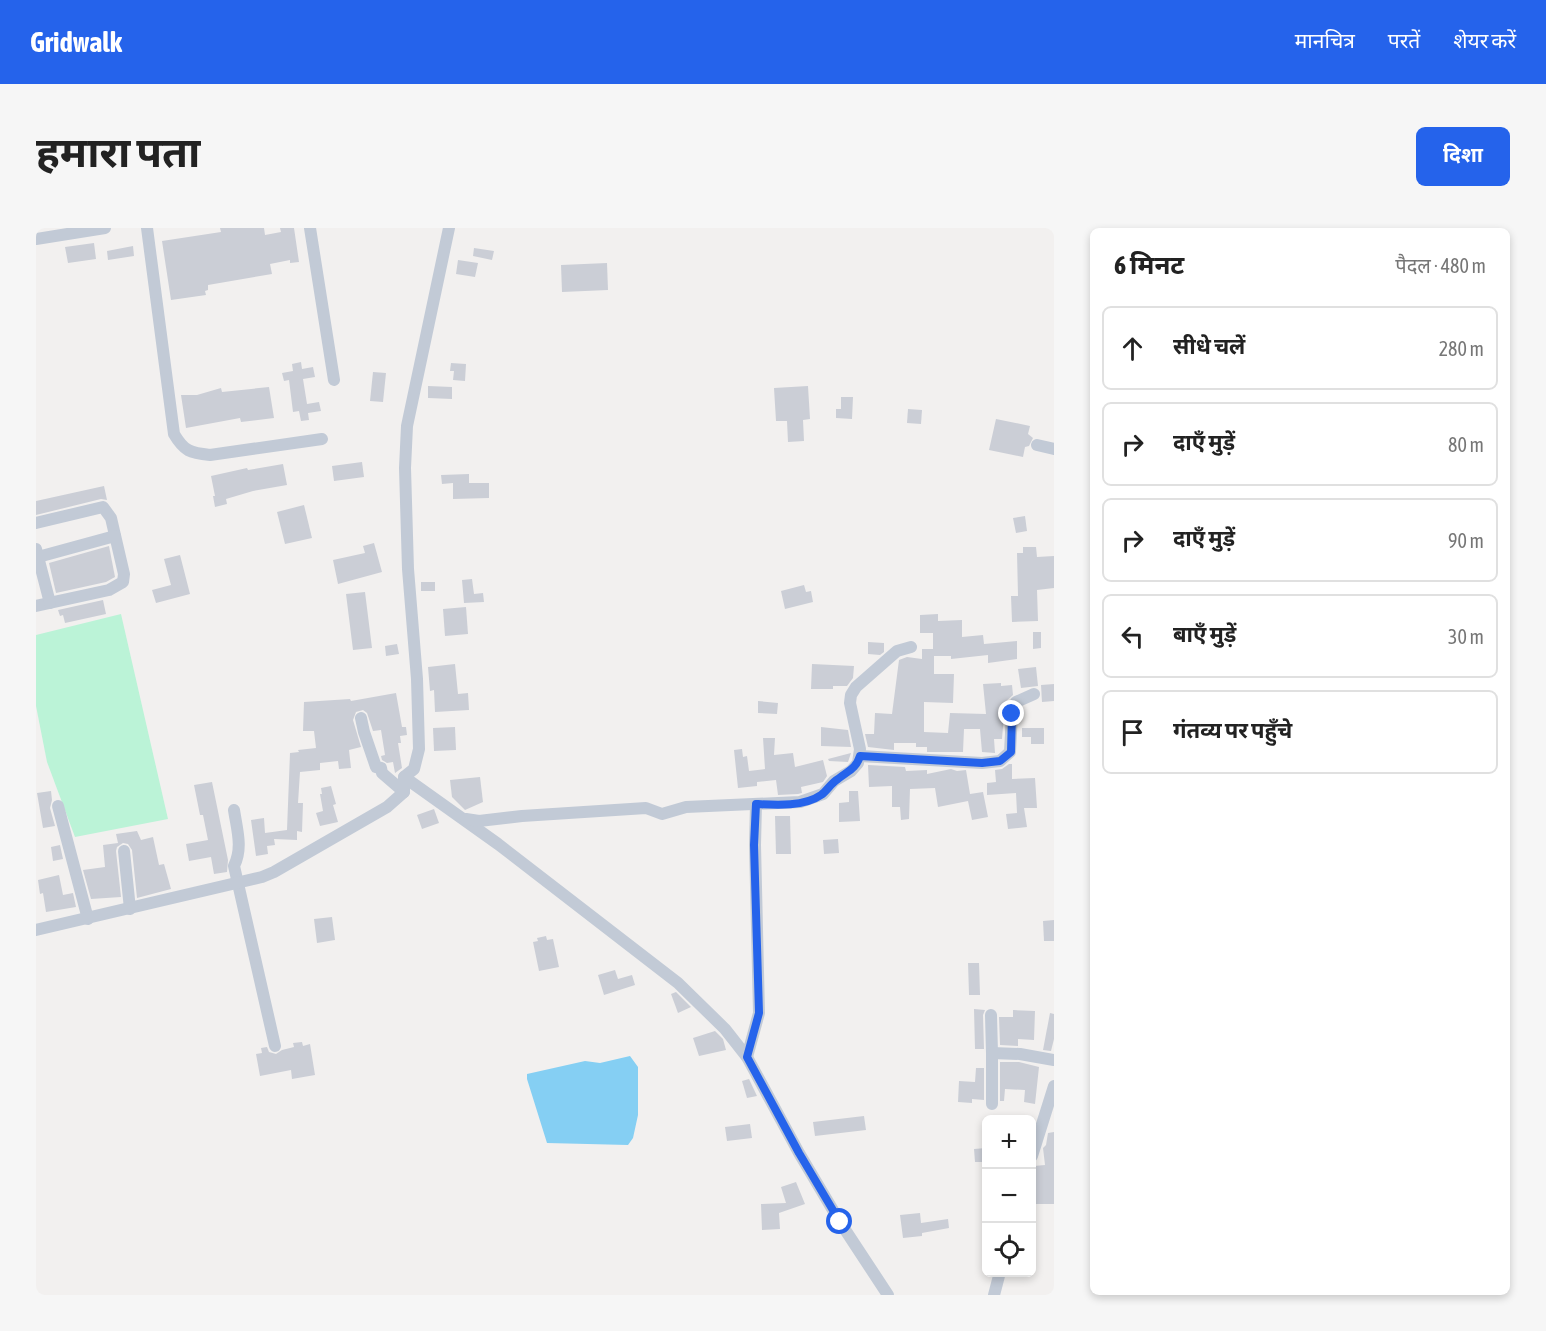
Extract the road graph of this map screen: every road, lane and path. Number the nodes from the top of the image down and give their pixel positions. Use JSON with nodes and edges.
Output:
{"nodes":[{"id":1,"x":105,"y":228,"type":"edge"},
{"id":2,"x":147,"y":228,"type":"edge"},
{"id":3,"x":310,"y":228,"type":"edge"},
{"id":4,"x":449,"y":228,"type":"edge"},
{"id":5,"x":36,"y":239,"type":"edge"},
{"id":6,"x":333,"y":380,"type":"dead end"},
{"id":7,"x":322,"y":439,"type":"dead end"},
{"id":8,"x":1037,"y":445,"type":"dead end"},
{"id":9,"x":1054,"y":449,"type":"edge"},
{"id":10,"x":36,"y":523,"type":"edge"},
{"id":11,"x":115,"y":536,"type":"junction"},
{"id":12,"x":37,"y":553,"type":"edge"},
{"id":13,"x":50,"y":603,"type":"junction"},
{"id":14,"x":36,"y":606,"type":"edge"},
{"id":15,"x":911,"y":647,"type":"dead end"},
{"id":16,"x":1034,"y":694,"type":"dead end"},
{"id":17,"x":362,"y":718,"type":"dead end"},
{"id":18,"x":860,"y":756,"type":"junction"},
{"id":19,"x":404,"y":777,"type":"junction"},
{"id":20,"x":404,"y":792,"type":"junction"},
{"id":21,"x":756,"y":804,"type":"junction"},
{"id":22,"x":58,"y":806,"type":"dead end"},
{"id":23,"x":234,"y":810,"type":"dead end"},
{"id":24,"x":462,"y":818,"type":"junction"},
{"id":25,"x":124,"y":851,"type":"dead end"},
{"id":26,"x":238,"y":884,"type":"junction"},
{"id":27,"x":130,"y":909,"type":"junction"},
{"id":28,"x":88,"y":919,"type":"junction"},
{"id":29,"x":36,"y":930,"type":"edge"},
{"id":30,"x":991,"y":1016,"type":"dead end"},
{"id":31,"x":275,"y":1046,"type":"dead end"},
{"id":32,"x":992,"y":1053,"type":"junction"},
{"id":33,"x":747,"y":1057,"type":"junction"},
{"id":34,"x":1054,"y":1060,"type":"edge"},
{"id":35,"x":1054,"y":1086,"type":"edge"},
{"id":36,"x":992,"y":1104,"type":"dead end"},
{"id":37,"x":1036,"y":1143,"type":"edge"},
{"id":38,"x":999,"y":1277,"type":"edge"},
{"id":39,"x":888,"y":1295,"type":"edge"},
{"id":40,"x":994,"y":1295,"type":"edge"}],
"edges":[{"from":1,"to":5,"type":"street"},
{"from":2,"to":7,"type":"street"},
{"from":3,"to":6,"type":"street"},
{"from":4,"to":19,"type":"street"},
{"from":8,"to":9,"type":"street"},
{"from":10,"to":11,"type":"street"},
{"from":11,"to":12,"type":"street"},
{"from":11,"to":13,"type":"street"},
{"from":12,"to":13,"type":"street"},
{"from":13,"to":14,"type":"street"},
{"from":15,"to":18,"type":"street"},
{"from":16,"to":18,"type":"street"},
{"from":17,"to":20,"type":"street"},
{"from":18,"to":21,"type":"street"},
{"from":19,"to":20,"type":"street"},
{"from":19,"to":24,"type":"street"},
{"from":20,"to":26,"type":"street"},
{"from":21,"to":24,"type":"street"},
{"from":21,"to":33,"type":"street"},
{"from":22,"to":28,"type":"street"},
{"from":23,"to":26,"type":"street"},
{"from":24,"to":33,"type":"street"},
{"from":25,"to":27,"type":"street"},
{"from":26,"to":27,"type":"street"},
{"from":26,"to":31,"type":"street"},
{"from":27,"to":28,"type":"street"},
{"from":28,"to":29,"type":"street"},
{"from":30,"to":32,"type":"street"},
{"from":32,"to":34,"type":"street"},
{"from":32,"to":36,"type":"street"},
{"from":33,"to":39,"type":"street"},
{"from":35,"to":37,"type":"street"},
{"from":38,"to":40,"type":"street"}]}
